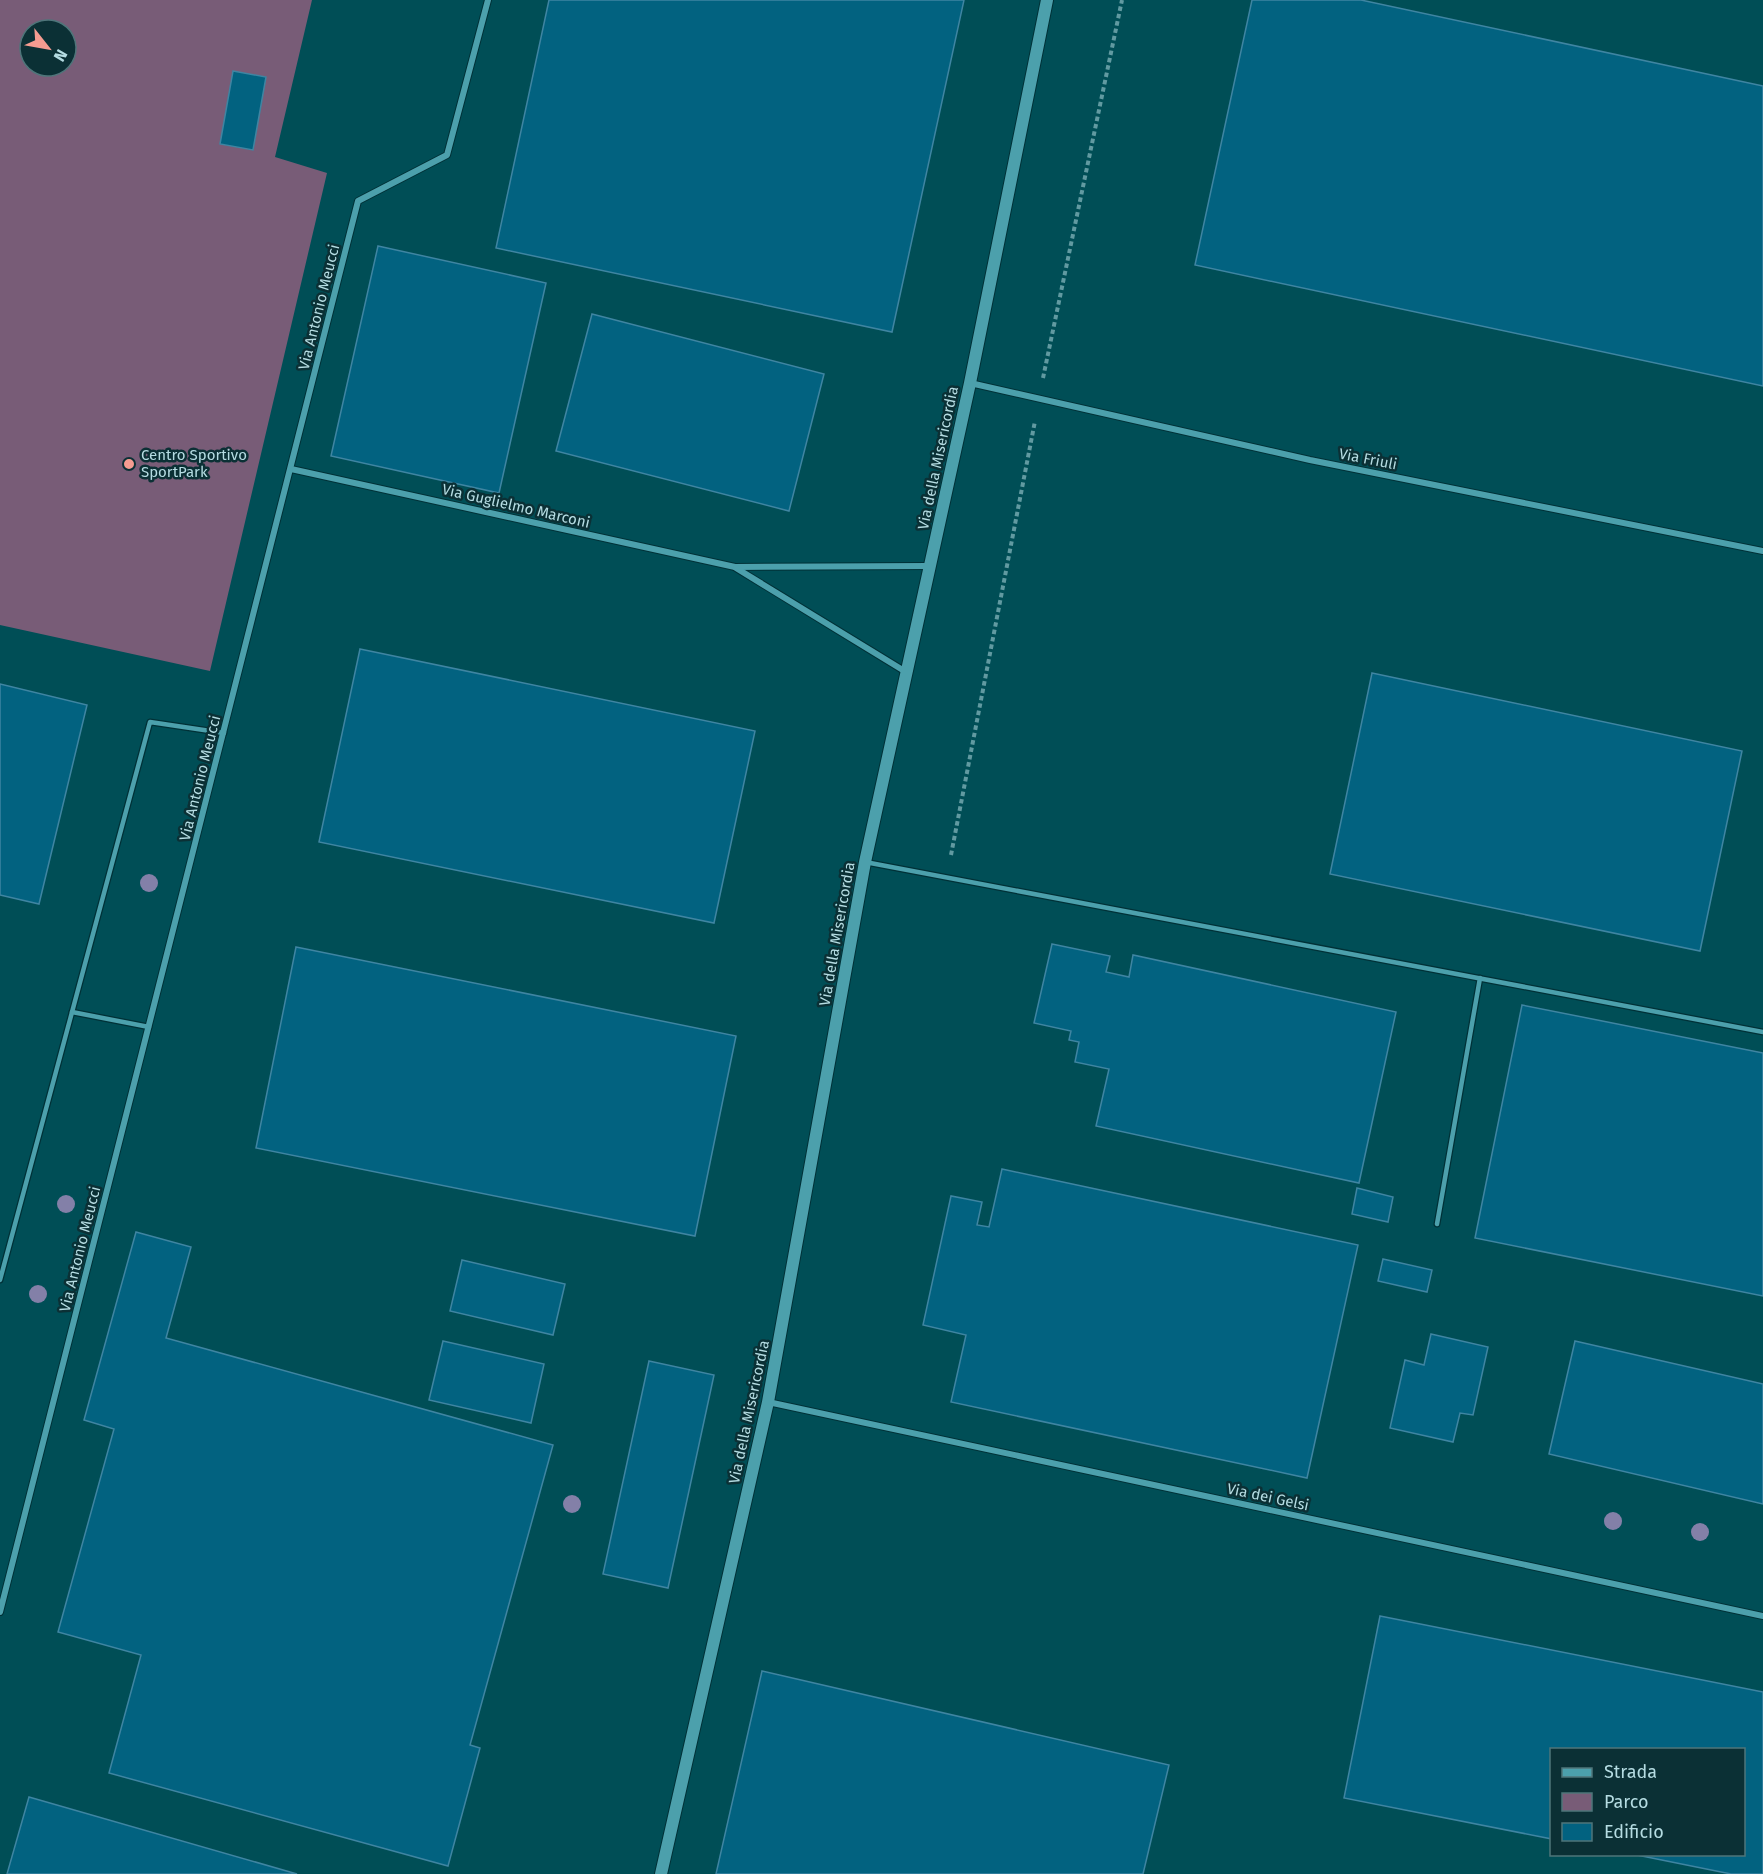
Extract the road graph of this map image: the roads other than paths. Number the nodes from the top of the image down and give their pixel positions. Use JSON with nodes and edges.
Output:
{"nodes":[{"id":1,"x":488,"y":0,"type":"edge"},
{"id":2,"x":1047,"y":0,"type":"edge"},
{"id":3,"x":970,"y":383,"type":"junction"},
{"id":4,"x":291,"y":469,"type":"junction"},
{"id":5,"x":1763,"y":551,"type":"edge"},
{"id":6,"x":930,"y":566,"type":"junction"},
{"id":7,"x":735,"y":567,"type":"junction"},
{"id":8,"x":906,"y":672,"type":"junction"},
{"id":9,"x":224,"y":733,"type":"junction"},
{"id":10,"x":865,"y":862,"type":"junction"},
{"id":11,"x":1480,"y":978,"type":"junction"},
{"id":12,"x":72,"y":1012,"type":"junction"},
{"id":13,"x":149,"y":1027,"type":"junction"},
{"id":14,"x":1763,"y":1032,"type":"edge"},
{"id":15,"x":1437,"y":1224,"type":"dead end"},
{"id":16,"x":0,"y":1280,"type":"edge"},
{"id":17,"x":768,"y":1402,"type":"junction"},
{"id":18,"x":0,"y":1612,"type":"edge"},
{"id":19,"x":1763,"y":1616,"type":"edge"},
{"id":20,"x":661,"y":1874,"type":"edge"}],
"edges":[{"from":1,"to":4,"type":"street","name":"Via Antonio Meucci"},
{"from":2,"to":3,"type":"street","name":"Via della Misericordia"},
{"from":3,"to":5,"type":"street","name":"Via Friuli"},
{"from":3,"to":6,"type":"street","name":"Via della Misericordia"},
{"from":4,"to":7,"type":"street","name":"Via Guglielmo Marconi"},
{"from":4,"to":9,"type":"street","name":"Via Antonio Meucci"},
{"from":6,"to":7,"type":"street","name":"Via Guglielmo Marconi"},
{"from":6,"to":8,"type":"street","name":"Via della Misericordia"},
{"from":7,"to":8,"type":"street","name":"Via Guglielmo Marconi"},
{"from":8,"to":10,"type":"street","name":"Via della Misericordia"},
{"from":9,"to":12,"type":"lane"},
{"from":9,"to":13,"type":"street","name":"Via Antonio Meucci"},
{"from":10,"to":11,"type":"lane"},
{"from":10,"to":17,"type":"street","name":"Via della Misericordia"},
{"from":11,"to":14,"type":"lane"},
{"from":11,"to":15,"type":"lane"},
{"from":12,"to":13,"type":"lane"},
{"from":12,"to":16,"type":"lane"},
{"from":13,"to":18,"type":"street","name":"Via Antonio Meucci"},
{"from":17,"to":19,"type":"street","name":"Via dei Gelsi"},
{"from":17,"to":20,"type":"street","name":"Via della Misericordia"}]}
